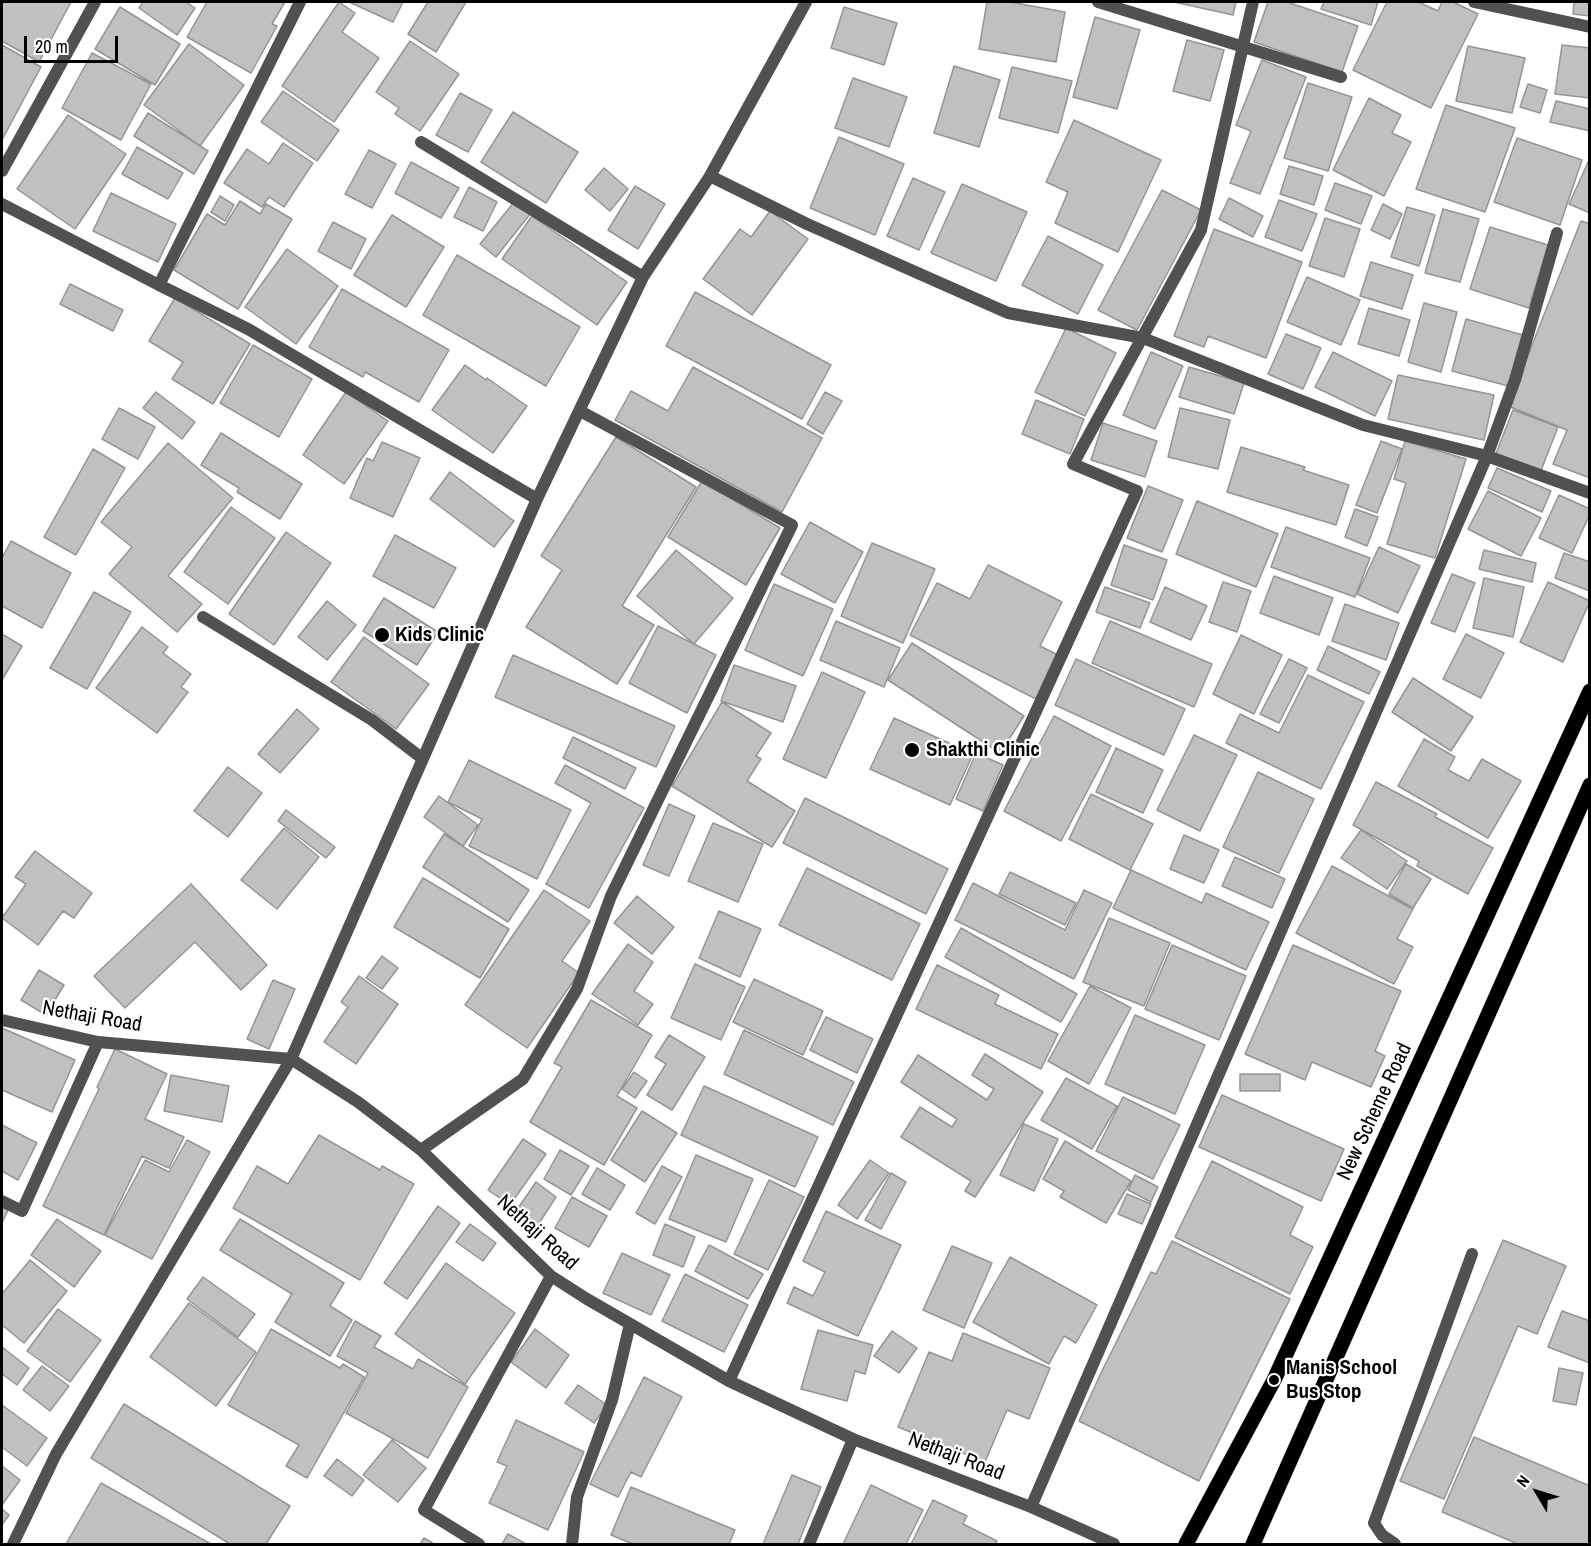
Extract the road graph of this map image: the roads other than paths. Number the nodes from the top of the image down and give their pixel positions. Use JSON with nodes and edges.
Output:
{"nodes":[{"id":1,"x":95,"y":2,"type":"edge"},
{"id":2,"x":300,"y":2,"type":"edge"},
{"id":3,"x":806,"y":2,"type":"edge"},
{"id":4,"x":1098,"y":2,"type":"edge"},
{"id":5,"x":1254,"y":2,"type":"edge"},
{"id":6,"x":1474,"y":2,"type":"edge"},
{"id":7,"x":1590,"y":27,"type":"edge"},
{"id":8,"x":1243,"y":46,"type":"junction"},
{"id":9,"x":1341,"y":77,"type":"dead end"},
{"id":10,"x":421,"y":142,"type":"dead end"},
{"id":11,"x":2,"y":171,"type":"edge"},
{"id":12,"x":710,"y":176,"type":"junction"},
{"id":13,"x":2,"y":204,"type":"edge"},
{"id":14,"x":1557,"y":233,"type":"dead end"},
{"id":15,"x":643,"y":277,"type":"junction"},
{"id":16,"x":159,"y":285,"type":"junction"},
{"id":17,"x":1143,"y":338,"type":"junction"},
{"id":18,"x":580,"y":411,"type":"junction"},
{"id":19,"x":1487,"y":456,"type":"junction"},
{"id":20,"x":1590,"y":493,"type":"edge"},
{"id":21,"x":537,"y":498,"type":"junction"},
{"id":22,"x":203,"y":617,"type":"dead end"},
{"id":23,"x":1590,"y":691,"type":"edge"},
{"id":24,"x":423,"y":759,"type":"junction"},
{"id":25,"x":1590,"y":784,"type":"edge"},
{"id":26,"x":2,"y":1020,"type":"edge"},
{"id":27,"x":98,"y":1042,"type":"junction"},
{"id":28,"x":291,"y":1059,"type":"junction"},
{"id":29,"x":421,"y":1150,"type":"junction"},
{"id":30,"x":2,"y":1201,"type":"edge"},
{"id":31,"x":1472,"y":1254,"type":"dead end"},
{"id":32,"x":551,"y":1276,"type":"junction"},
{"id":33,"x":630,"y":1324,"type":"junction"},
{"id":34,"x":729,"y":1381,"type":"junction"},
{"id":35,"x":853,"y":1439,"type":"junction"},
{"id":36,"x":1031,"y":1507,"type":"junction"},
{"id":37,"x":13,"y":1545,"type":"edge"},
{"id":38,"x":479,"y":1545,"type":"edge"},
{"id":39,"x":572,"y":1545,"type":"edge"},
{"id":40,"x":809,"y":1545,"type":"edge"},
{"id":41,"x":1114,"y":1545,"type":"edge"},
{"id":42,"x":1186,"y":1545,"type":"edge"},
{"id":43,"x":1252,"y":1545,"type":"edge"},
{"id":44,"x":1395,"y":1545,"type":"edge"}],
"edges":[{"from":1,"to":11,"type":"street"},
{"from":2,"to":16,"type":"street"},
{"from":3,"to":12,"type":"street"},
{"from":4,"to":8,"type":"street"},
{"from":5,"to":8,"type":"street"},
{"from":6,"to":7,"type":"street"},
{"from":8,"to":9,"type":"street"},
{"from":8,"to":17,"type":"street"},
{"from":10,"to":15,"type":"street"},
{"from":12,"to":15,"type":"street"},
{"from":12,"to":17,"type":"street"},
{"from":13,"to":16,"type":"street"},
{"from":14,"to":19,"type":"street"},
{"from":15,"to":18,"type":"street"},
{"from":16,"to":21,"type":"street"},
{"from":17,"to":19,"type":"street"},
{"from":17,"to":34,"type":"street"},
{"from":18,"to":21,"type":"street"},
{"from":18,"to":29,"type":"street"},
{"from":19,"to":20,"type":"street"},
{"from":19,"to":36,"type":"street"},
{"from":21,"to":24,"type":"street"},
{"from":22,"to":24,"type":"street"},
{"from":23,"to":42,"type":"main road","name":"New Scheme Road"},
{"from":24,"to":28,"type":"street"},
{"from":25,"to":43,"type":"main road"},
{"from":26,"to":27,"type":"street","name":"Nethaji Road"},
{"from":27,"to":28,"type":"street","name":"Nethaji Road"},
{"from":27,"to":30,"type":"street"},
{"from":28,"to":29,"type":"street","name":"Nethaji Road"},
{"from":28,"to":37,"type":"street"},
{"from":29,"to":32,"type":"street","name":"Nethaji Road"},
{"from":31,"to":44,"type":"street"},
{"from":32,"to":33,"type":"street","name":"Nethaji Road"},
{"from":32,"to":38,"type":"street"},
{"from":33,"to":34,"type":"street","name":"Nethaji Road"},
{"from":33,"to":39,"type":"street"},
{"from":34,"to":35,"type":"street","name":"Nethaji Road"},
{"from":35,"to":36,"type":"street","name":"Nethaji Road"},
{"from":35,"to":40,"type":"street"},
{"from":36,"to":41,"type":"street","name":"Nethaji Road"}]}
